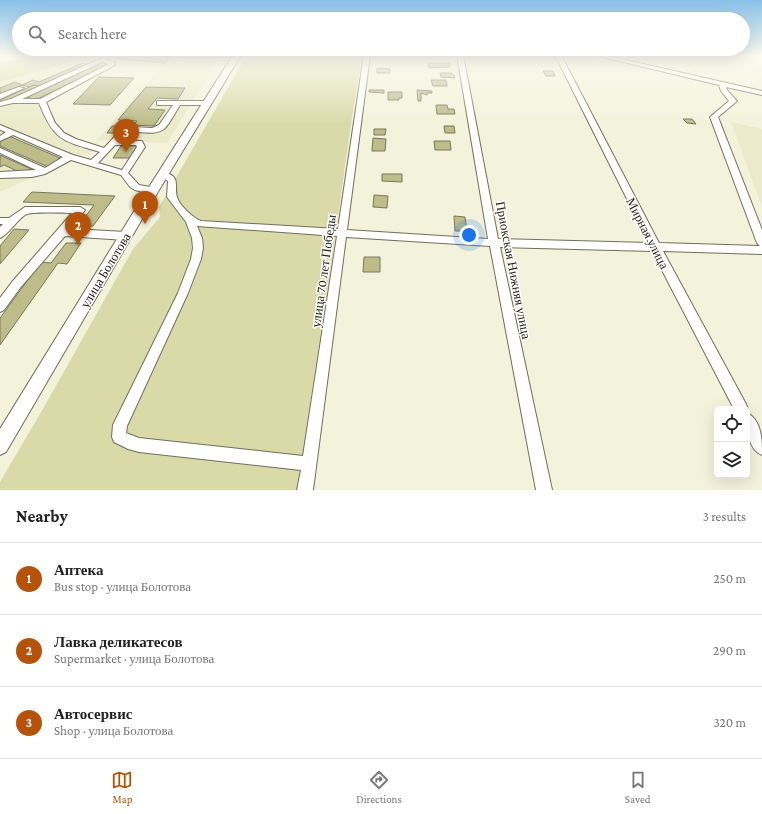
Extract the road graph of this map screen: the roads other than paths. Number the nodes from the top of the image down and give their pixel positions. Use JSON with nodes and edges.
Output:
{"nodes":[{"id":1,"x":63,"y":78,"type":"edge"},
{"id":2,"x":87,"y":78,"type":"edge"},
{"id":3,"x":223,"y":78,"type":"edge"},
{"id":4,"x":364,"y":78,"type":"edge"},
{"id":5,"x":464,"y":78,"type":"edge"},
{"id":6,"x":570,"y":78,"type":"edge"},
{"id":7,"x":694,"y":78,"type":"edge"},
{"id":8,"x":722,"y":84,"type":"junction"},
{"id":9,"x":21,"y":88,"type":"dead end"},
{"id":10,"x":762,"y":93,"type":"edge"},
{"id":11,"x":0,"y":97,"type":"edge"},
{"id":12,"x":13,"y":101,"type":"junction"},
{"id":13,"x":42,"y":101,"type":"junction"},
{"id":14,"x":160,"y":103,"type":"dead end"},
{"id":15,"x":207,"y":103,"type":"junction"},
{"id":16,"x":0,"y":104,"type":"edge"},
{"id":17,"x":178,"y":104,"type":"junction"},
{"id":18,"x":0,"y":127,"type":"edge"},
{"id":19,"x":13,"y":132,"type":"junction"},
{"id":20,"x":0,"y":139,"type":"edge"},
{"id":21,"x":114,"y":143,"type":"junction"},
{"id":22,"x":0,"y":150,"type":"edge"},
{"id":23,"x":106,"y":151,"type":"junction"},
{"id":24,"x":70,"y":157,"type":"junction"},
{"id":25,"x":92,"y":164,"type":"junction"},
{"id":26,"x":45,"y":171,"type":"junction"},
{"id":27,"x":124,"y":173,"type":"junction"},
{"id":28,"x":0,"y":175,"type":"edge"},
{"id":29,"x":163,"y":175,"type":"junction"},
{"id":30,"x":153,"y":190,"type":"junction"},
{"id":31,"x":0,"y":221,"type":"edge"},
{"id":32,"x":12,"y":221,"type":"junction"},
{"id":33,"x":190,"y":221,"type":"junction"},
{"id":34,"x":64,"y":232,"type":"junction"},
{"id":35,"x":342,"y":233,"type":"junction"},
{"id":36,"x":0,"y":234,"type":"edge"},
{"id":37,"x":126,"y":236,"type":"junction"},
{"id":38,"x":494,"y":243,"type":"junction"},
{"id":39,"x":762,"y":243,"type":"edge"},
{"id":40,"x":656,"y":248,"type":"junction"},
{"id":41,"x":762,"y":250,"type":"edge"},
{"id":42,"x":0,"y":307,"type":"edge"},
{"id":43,"x":739,"y":406,"type":"edge"},
{"id":44,"x":750,"y":426,"type":"edge"},
{"id":45,"x":0,"y":446,"type":"edge"},
{"id":46,"x":762,"y":448,"type":"edge"},
{"id":47,"x":308,"y":464,"type":"junction"},
{"id":48,"x":305,"y":490,"type":"edge"},
{"id":49,"x":544,"y":490,"type":"edge"}],
"edges":[{"from":1,"to":12,"type":"street"},
{"from":2,"to":13,"type":"street"},
{"from":3,"to":15,"type":"main road","name":"улица Болотова"},
{"from":4,"to":35,"type":"street","name":"улица 70 лет Победы"},
{"from":5,"to":38,"type":"street","name":"Приокская Нижняя улица"},
{"from":6,"to":40,"type":"street","name":"Мирная улица"},
{"from":7,"to":8,"type":"street"},
{"from":8,"to":10,"type":"street"},
{"from":8,"to":39,"type":"street"},
{"from":9,"to":11,"type":"street"},
{"from":12,"to":13,"type":"street"},
{"from":12,"to":16,"type":"street"},
{"from":13,"to":23,"type":"street"},
{"from":14,"to":17,"type":"street"},
{"from":15,"to":17,"type":"street"},
{"from":15,"to":29,"type":"main road","name":"улица Болотова"},
{"from":17,"to":21,"type":"street"},
{"from":18,"to":19,"type":"street"},
{"from":19,"to":20,"type":"street"},
{"from":19,"to":24,"type":"street"},
{"from":21,"to":23,"type":"street"},
{"from":21,"to":27,"type":"street"},
{"from":22,"to":26,"type":"street"},
{"from":23,"to":25,"type":"street"},
{"from":24,"to":25,"type":"street"},
{"from":24,"to":26,"type":"street"},
{"from":25,"to":27,"type":"street"},
{"from":26,"to":28,"type":"street"},
{"from":27,"to":30,"type":"street"},
{"from":29,"to":30,"type":"main road","name":"улица Болотова"},
{"from":29,"to":33,"type":"street"},
{"from":30,"to":37,"type":"main road","name":"улица Болотова"},
{"from":31,"to":32,"type":"street"},
{"from":32,"to":34,"type":"street"},
{"from":32,"to":36,"type":"street"},
{"from":33,"to":35,"type":"street"},
{"from":33,"to":47,"type":"street"},
{"from":34,"to":37,"type":"street"},
{"from":34,"to":42,"type":"street"},
{"from":35,"to":38,"type":"street"},
{"from":35,"to":47,"type":"street","name":"улица 70 лет Победы"},
{"from":37,"to":45,"type":"main road","name":"улица Болотова"},
{"from":38,"to":40,"type":"street"},
{"from":38,"to":49,"type":"street","name":"Приокская Нижняя улица"},
{"from":40,"to":41,"type":"street"},
{"from":40,"to":43,"type":"street","name":"Мирная улица"},
{"from":44,"to":46,"type":"street"},
{"from":47,"to":48,"type":"street","name":"улица 70 лет Победы"}]}
